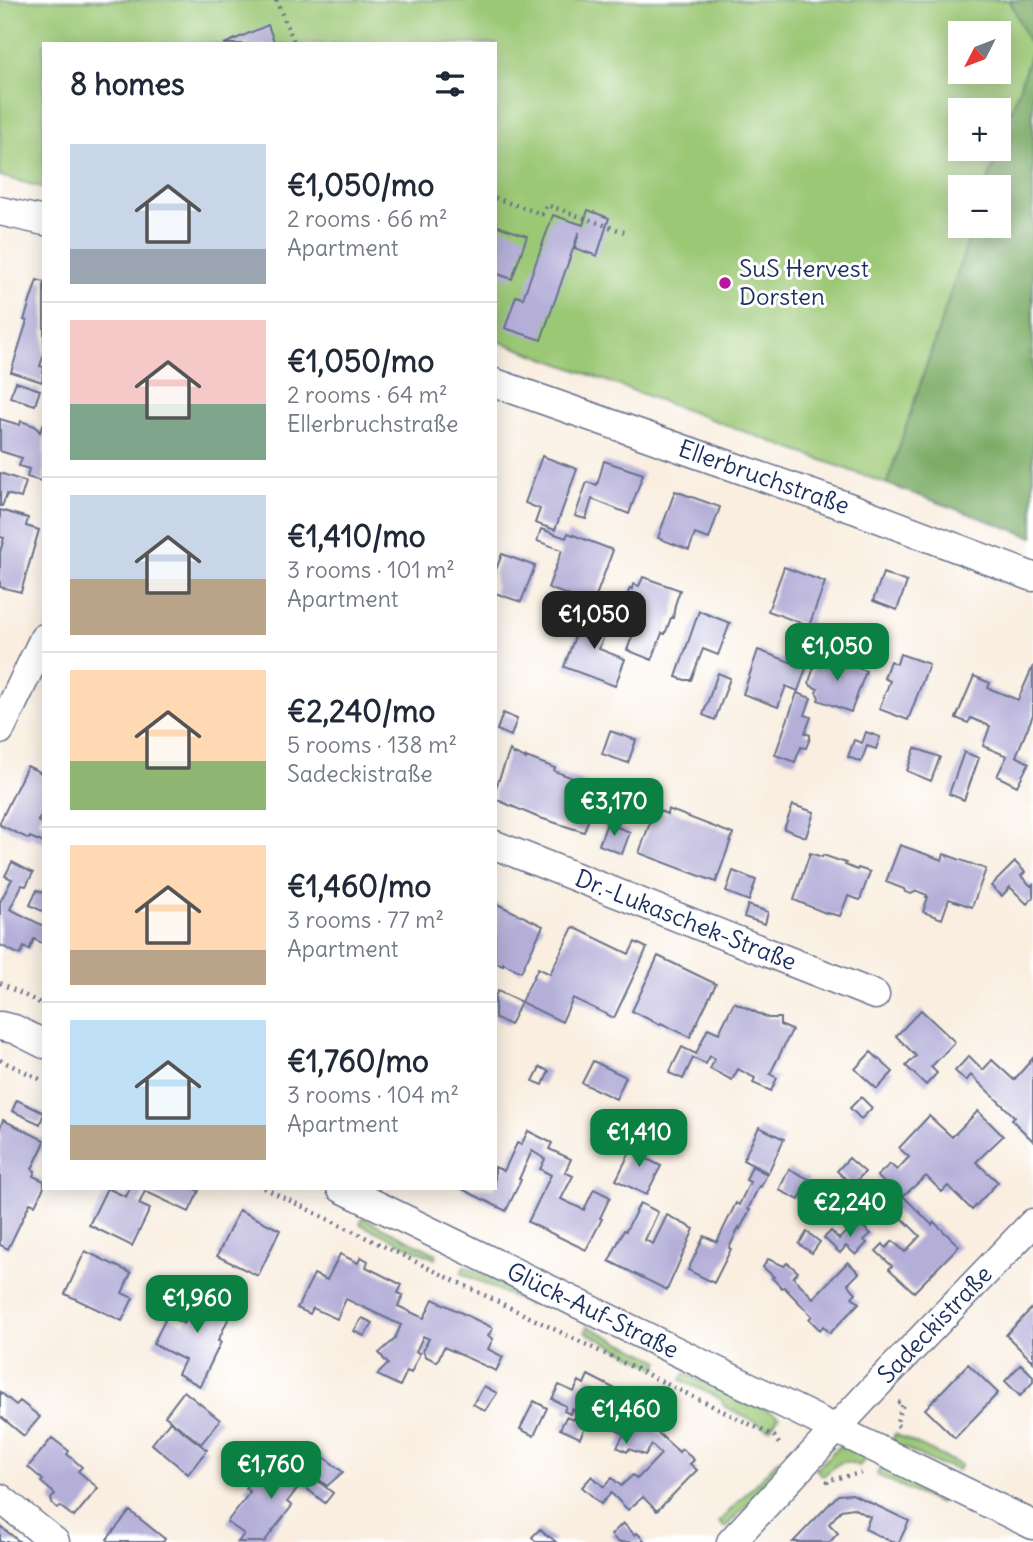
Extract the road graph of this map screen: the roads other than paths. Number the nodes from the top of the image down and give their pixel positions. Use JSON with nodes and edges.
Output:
{"nodes":[{"id":1,"x":0,"y":211,"type":"edge"},
{"id":2,"x":42,"y":221,"type":"edge"},
{"id":3,"x":497,"y":384,"type":"edge"},
{"id":4,"x":1033,"y":577,"type":"edge"},
{"id":5,"x":42,"y":642,"type":"edge"},
{"id":6,"x":0,"y":730,"type":"edge"},
{"id":7,"x":497,"y":846,"type":"edge"},
{"id":8,"x":876,"y":995,"type":"dead end"},
{"id":9,"x":5,"y":1023,"type":"edge"},
{"id":10,"x":42,"y":1043,"type":"edge"},
{"id":11,"x":345,"y":1190,"type":"edge"},
{"id":12,"x":1033,"y":1223,"type":"edge"},
{"id":13,"x":836,"y":1428,"type":"junction"},
{"id":14,"x":0,"y":1498,"type":"edge"},
{"id":15,"x":1033,"y":1525,"type":"edge"},
{"id":16,"x":55,"y":1542,"type":"edge"},
{"id":17,"x":732,"y":1542,"type":"edge"}],
"edges":[{"from":1,"to":2,"type":"street"},
{"from":3,"to":4,"type":"street","name":"Ellerbruchstraße"},
{"from":5,"to":6,"type":"street"},
{"from":7,"to":8,"type":"street","name":"Dr.-Lukaschek-Straße"},
{"from":9,"to":10,"type":"street"},
{"from":11,"to":13,"type":"street","name":"Glück-Auf-Straße"},
{"from":12,"to":13,"type":"street","name":"Sadeckistraße"},
{"from":13,"to":15,"type":"street","name":"Glück-Auf-Straße"},
{"from":13,"to":17,"type":"street","name":"Sadeckistraße"},
{"from":14,"to":16,"type":"street"}]}
